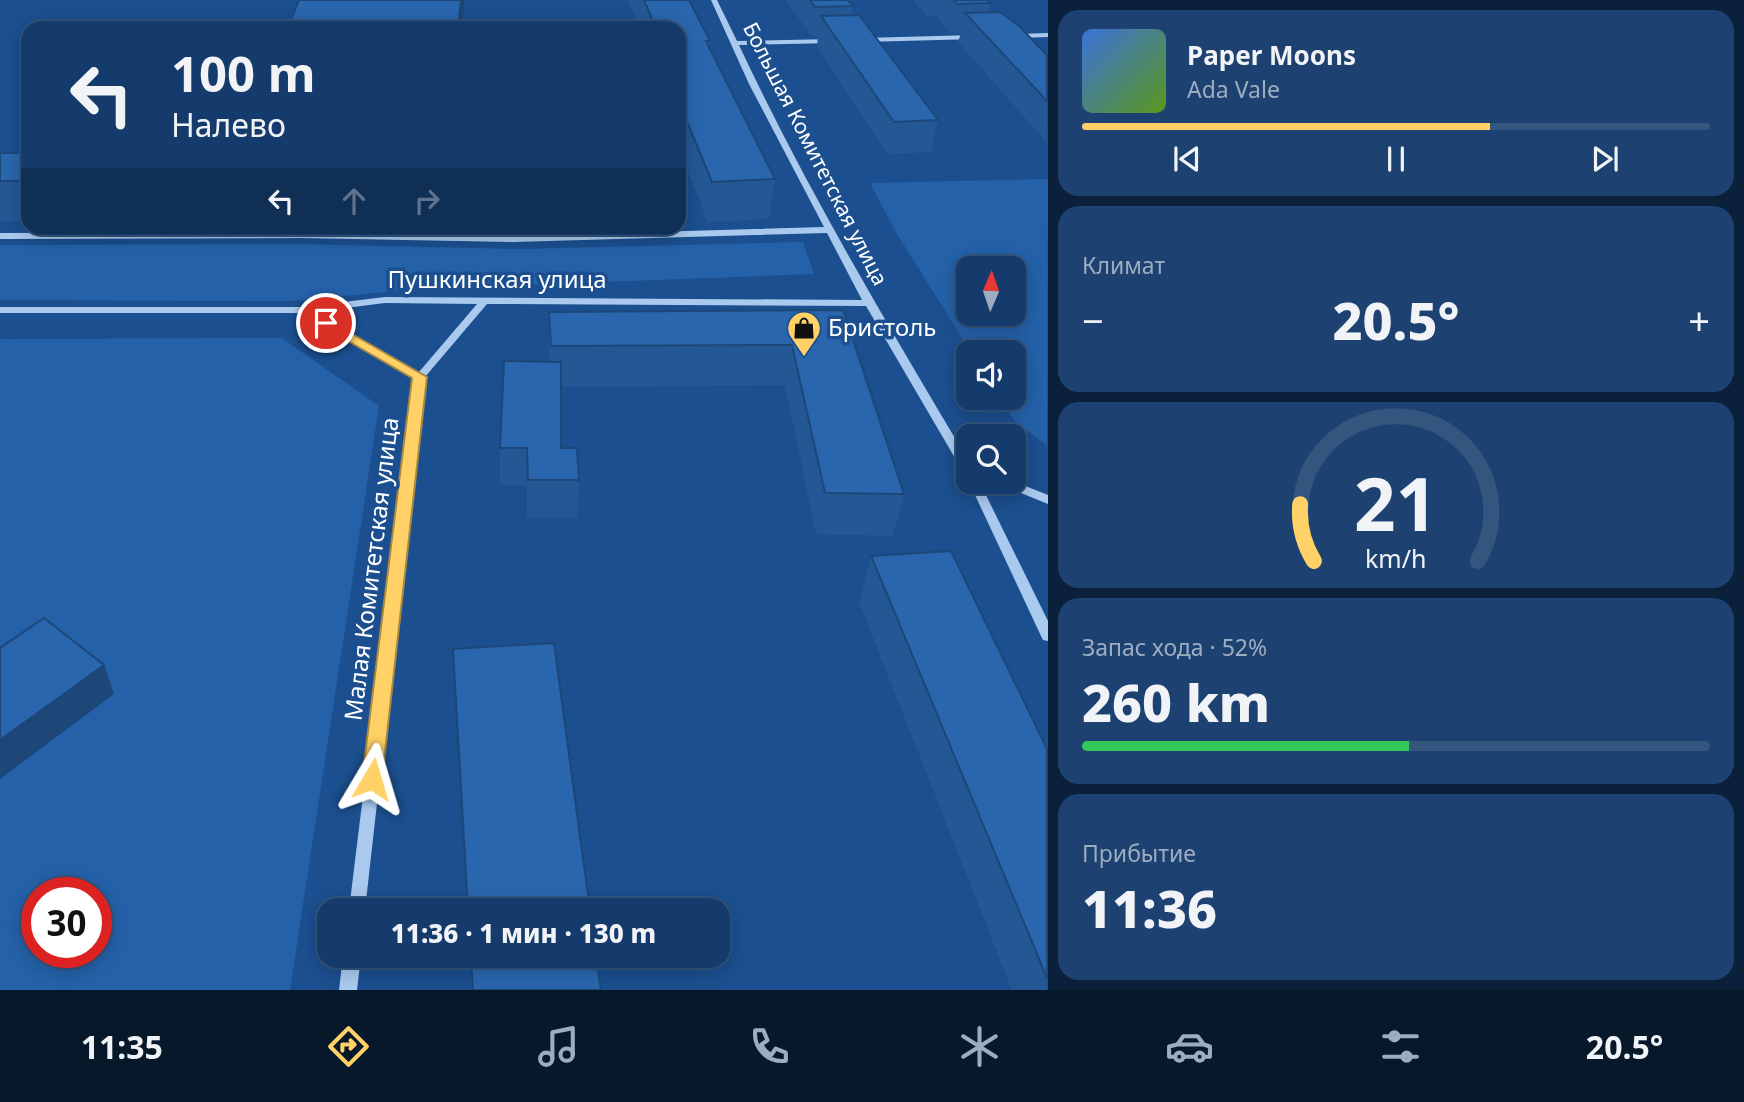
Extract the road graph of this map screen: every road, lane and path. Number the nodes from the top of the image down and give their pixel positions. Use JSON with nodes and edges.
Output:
{"nodes":[{"id":1,"x":714,"y":0,"type":"edge"},
{"id":2,"x":1048,"y":35,"type":"edge"},
{"id":3,"x":1005,"y":36,"type":"edge"},
{"id":4,"x":978,"y":37,"type":"edge"},
{"id":5,"x":843,"y":40,"type":"edge"},
{"id":6,"x":856,"y":40,"type":"edge"},
{"id":7,"x":733,"y":43,"type":"junction"},
{"id":8,"x":830,"y":230,"type":"junction"},
{"id":9,"x":686,"y":234,"type":"edge"},
{"id":10,"x":301,"y":235,"type":"edge"},
{"id":11,"x":301,"y":235,"type":"edge"},
{"id":12,"x":654,"y":235,"type":"edge"},
{"id":13,"x":0,"y":236,"type":"edge"},
{"id":14,"x":485,"y":300,"type":"junction"},
{"id":15,"x":869,"y":303,"type":"junction"},
{"id":16,"x":0,"y":310,"type":"edge"},
{"id":17,"x":303,"y":310,"type":"junction"},
{"id":18,"x":419,"y":377,"type":"junction"},
{"id":19,"x":956,"y":449,"type":"edge"},
{"id":20,"x":1026,"y":491,"type":"edge"},
{"id":21,"x":979,"y":494,"type":"edge"},
{"id":22,"x":1048,"y":500,"type":"edge"},
{"id":23,"x":1048,"y":636,"type":"edge"},
{"id":24,"x":358,"y":898,"type":"edge"},
{"id":25,"x":351,"y":968,"type":"edge"},
{"id":26,"x":348,"y":990,"type":"edge"}],
"edges":[{"from":1,"to":7,"type":"street","name":"Большая Комитетская улица"},
{"from":2,"to":3,"type":"street"},
{"from":4,"to":6,"type":"street"},
{"from":5,"to":7,"type":"street"},
{"from":7,"to":8,"type":"street","name":"Большая Комитетская улица"},
{"from":8,"to":9,"type":"street","name":"Пушкинская улица"},
{"from":8,"to":15,"type":"street","name":"Большая Комитетская улица"},
{"from":10,"to":12,"type":"street","name":"Пушкинская улица"},
{"from":11,"to":13,"type":"street","name":"Пушкинская улица"},
{"from":14,"to":15,"type":"street","name":"Пушкинская улица"},
{"from":14,"to":17,"type":"street","name":"Пушкинская улица"},
{"from":14,"to":18,"type":"street"},
{"from":15,"to":19,"type":"street","name":"Большая Комитетская улица"},
{"from":16,"to":17,"type":"street","name":"Пушкинская улица"},
{"from":17,"to":18,"type":"street"},
{"from":18,"to":24,"type":"street","name":"Малая Комитетская улица"},
{"from":20,"to":22,"type":"street"},
{"from":21,"to":23,"type":"street"},
{"from":25,"to":26,"type":"street"}]}
